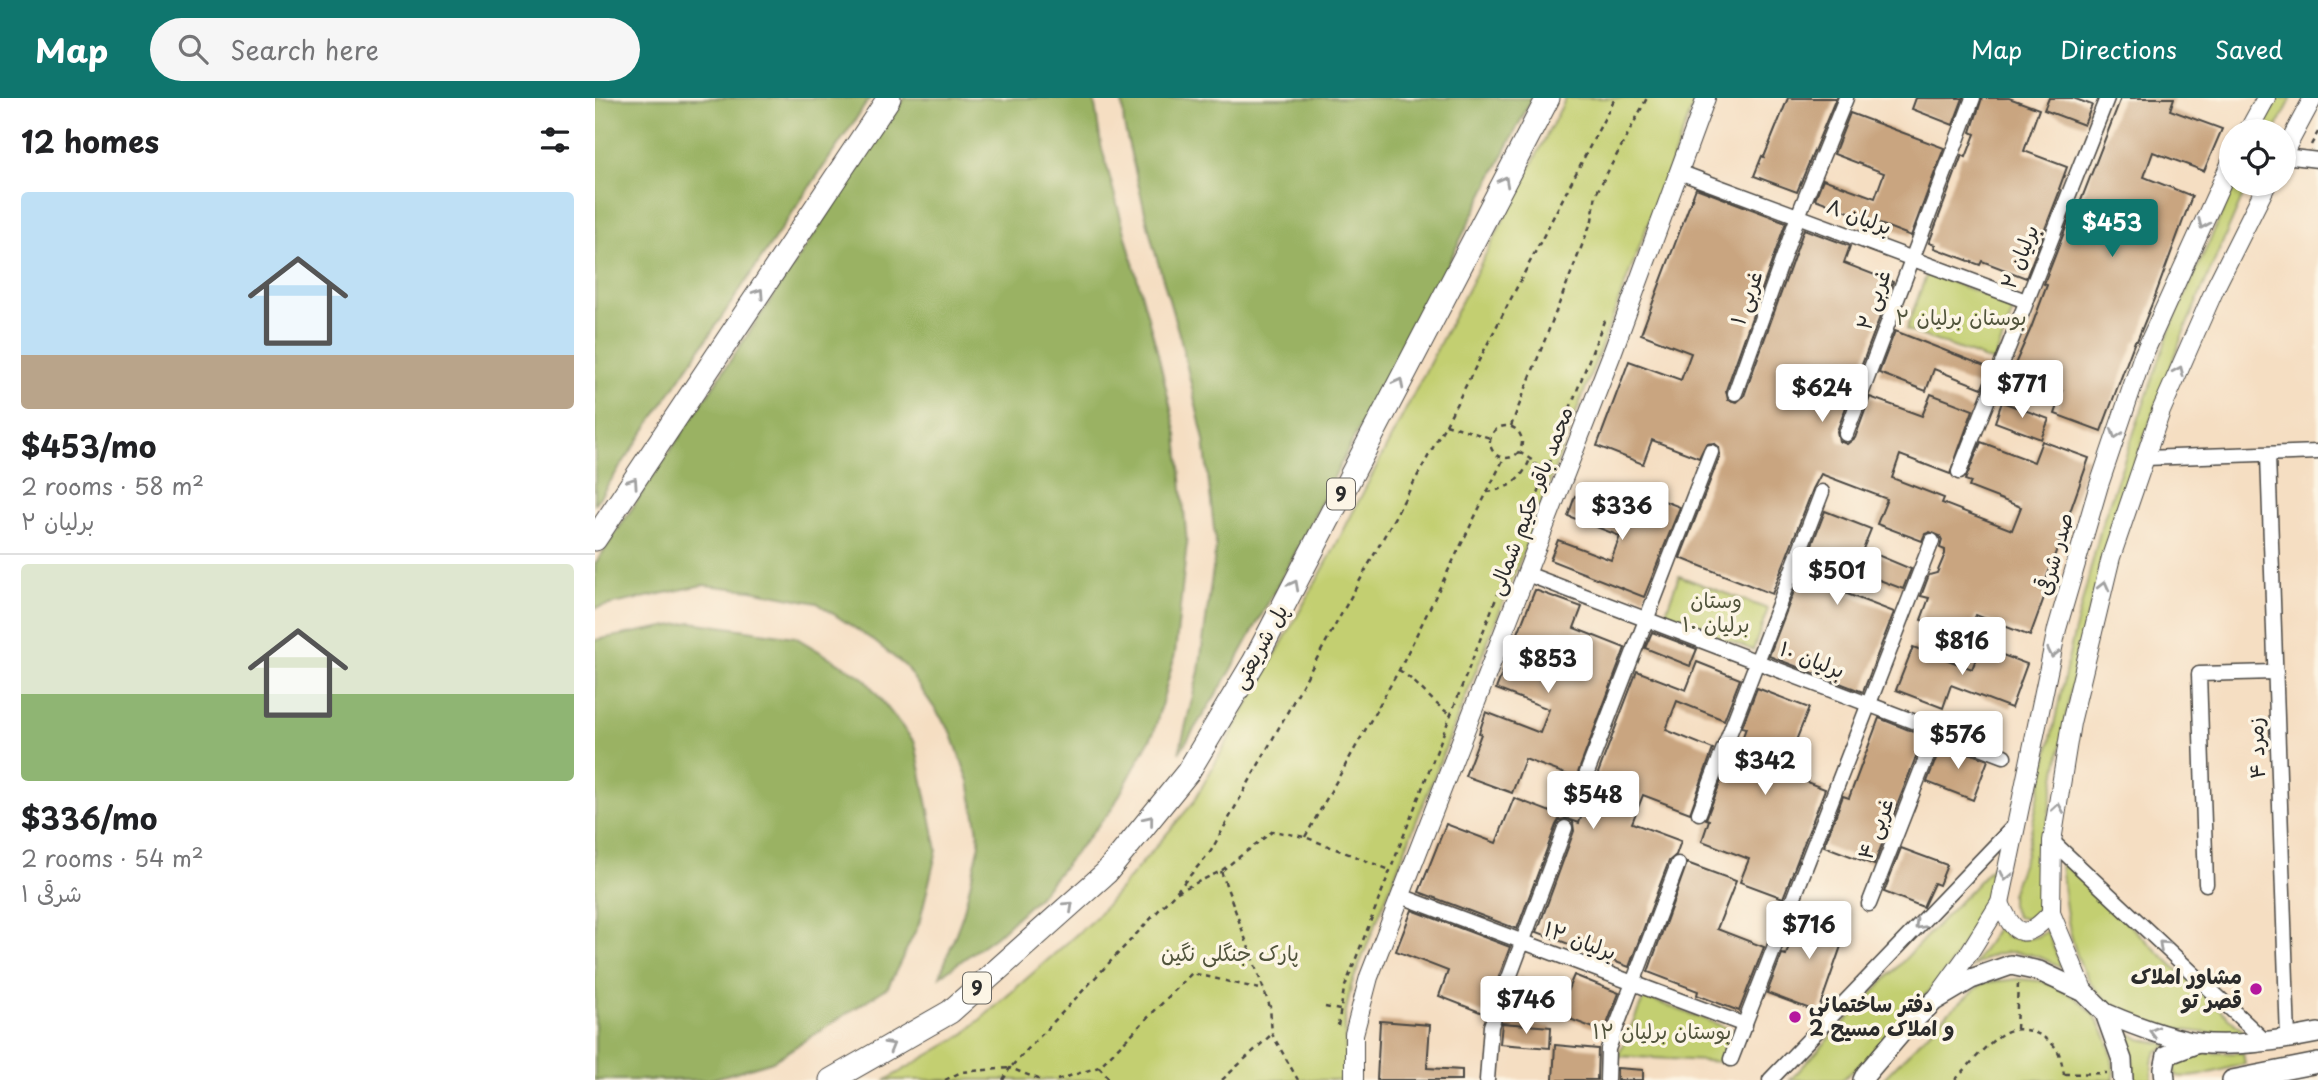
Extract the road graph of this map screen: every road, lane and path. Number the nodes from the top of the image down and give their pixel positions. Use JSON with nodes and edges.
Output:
{"nodes":[{"id":1,"x":889,"y":98,"type":"edge"},
{"id":2,"x":1548,"y":98,"type":"edge"},
{"id":3,"x":1615,"y":98,"type":"edge"},
{"id":4,"x":1647,"y":98,"type":"edge"},
{"id":5,"x":1706,"y":98,"type":"edge"},
{"id":6,"x":1846,"y":98,"type":"edge"},
{"id":7,"x":1973,"y":98,"type":"edge"},
{"id":8,"x":2107,"y":98,"type":"edge"},
{"id":9,"x":2266,"y":98,"type":"edge"},
{"id":10,"x":2313,"y":98,"type":"edge"},
{"id":11,"x":2255,"y":119,"type":"edge"},
{"id":12,"x":2296,"y":131,"type":"edge"},
{"id":13,"x":2296,"y":156,"type":"edge"},
{"id":14,"x":2318,"y":160,"type":"edge"},
{"id":15,"x":1679,"y":172,"type":"junction"},
{"id":16,"x":2219,"y":188,"type":"edge"},
{"id":17,"x":2261,"y":196,"type":"edge"},
{"id":18,"x":1798,"y":216,"type":"junction"},
{"id":19,"x":1911,"y":258,"type":"junction"},
{"id":20,"x":2026,"y":301,"type":"junction"},
{"id":21,"x":1735,"y":393,"type":"dead end"},
{"id":22,"x":1446,"y":424,"type":"junction"},
{"id":23,"x":1511,"y":426,"type":"junction"},
{"id":24,"x":1846,"y":434,"type":"dead end"},
{"id":25,"x":1490,"y":438,"type":"junction"},
{"id":26,"x":1519,"y":452,"type":"junction"},
{"id":27,"x":1711,"y":452,"type":"dead end"},
{"id":28,"x":2318,"y":452,"type":"edge"},
{"id":29,"x":2269,"y":455,"type":"junction"},
{"id":30,"x":1504,"y":458,"type":"junction"},
{"id":31,"x":2145,"y":458,"type":"junction"},
{"id":32,"x":1530,"y":459,"type":"junction"},
{"id":33,"x":1959,"y":472,"type":"dead end"},
{"id":34,"x":1543,"y":478,"type":"dead end"},
{"id":35,"x":1487,"y":492,"type":"junction"},
{"id":36,"x":1822,"y":492,"type":"dead end"},
{"id":37,"x":595,"y":539,"type":"edge"},
{"id":38,"x":1932,"y":541,"type":"dead end"},
{"id":39,"x":1527,"y":573,"type":"junction"},
{"id":40,"x":1647,"y":620,"type":"junction"},
{"id":41,"x":1757,"y":662,"type":"junction"},
{"id":42,"x":1399,"y":670,"type":"junction"},
{"id":43,"x":2276,"y":672,"type":"junction"},
{"id":44,"x":1870,"y":705,"type":"junction"},
{"id":45,"x":1451,"y":715,"type":"dead end"},
{"id":46,"x":1937,"y":730,"type":"junction"},
{"id":47,"x":2004,"y":756,"type":"dead end"},
{"id":48,"x":1585,"y":778,"type":"dead end"},
{"id":49,"x":1699,"y":813,"type":"dead end"},
{"id":50,"x":2017,"y":823,"type":"junction"},
{"id":51,"x":1565,"y":828,"type":"dead end"},
{"id":52,"x":1305,"y":837,"type":"junction"},
{"id":53,"x":2052,"y":841,"type":"junction"},
{"id":54,"x":1678,"y":864,"type":"dead end"},
{"id":55,"x":1390,"y":870,"type":"dead end"},
{"id":56,"x":1221,"y":871,"type":"junction"},
{"id":57,"x":2206,"y":884,"type":"dead end"},
{"id":58,"x":1175,"y":893,"type":"junction"},
{"id":59,"x":1401,"y":896,"type":"junction"},
{"id":60,"x":2000,"y":903,"type":"junction"},
{"id":61,"x":1869,"y":904,"type":"dead end"},
{"id":62,"x":2051,"y":913,"type":"junction"},
{"id":63,"x":1522,"y":942,"type":"junction"},
{"id":64,"x":2018,"y":979,"type":"dead end"},
{"id":65,"x":1632,"y":983,"type":"junction"},
{"id":66,"x":1264,"y":990,"type":"junction"},
{"id":67,"x":2084,"y":992,"type":"junction"},
{"id":68,"x":1934,"y":1002,"type":"junction"},
{"id":69,"x":1325,"y":1007,"type":"dead end"},
{"id":70,"x":1340,"y":1010,"type":"dead end"},
{"id":71,"x":2105,"y":1013,"type":"junction"},
{"id":72,"x":1745,"y":1026,"type":"junction"},
{"id":73,"x":2016,"y":1029,"type":"junction"},
{"id":74,"x":2318,"y":1033,"type":"edge"},
{"id":75,"x":1272,"y":1034,"type":"junction"},
{"id":76,"x":2288,"y":1039,"type":"junction"},
{"id":77,"x":2266,"y":1042,"type":"junction"},
{"id":78,"x":2199,"y":1043,"type":"junction"},
{"id":79,"x":1731,"y":1059,"type":"dead end"},
{"id":80,"x":2318,"y":1063,"type":"edge"},
{"id":81,"x":1099,"y":1067,"type":"junction"},
{"id":82,"x":1010,"y":1068,"type":"junction"},
{"id":83,"x":2064,"y":1074,"type":"junction"},
{"id":84,"x":2119,"y":1076,"type":"edge"},
{"id":85,"x":1862,"y":1078,"type":"edge"},
{"id":86,"x":831,"y":1080,"type":"edge"},
{"id":87,"x":944,"y":1080,"type":"edge"},
{"id":88,"x":1003,"y":1080,"type":"edge"},
{"id":89,"x":1041,"y":1080,"type":"edge"},
{"id":90,"x":1057,"y":1080,"type":"edge"},
{"id":91,"x":1110,"y":1080,"type":"edge"},
{"id":92,"x":1222,"y":1080,"type":"edge"},
{"id":93,"x":1298,"y":1080,"type":"edge"},
{"id":94,"x":1354,"y":1080,"type":"edge"},
{"id":95,"x":1487,"y":1080,"type":"edge"},
{"id":96,"x":1607,"y":1080,"type":"edge"},
{"id":97,"x":1770,"y":1080,"type":"edge"},
{"id":98,"x":1955,"y":1080,"type":"edge"},
{"id":99,"x":2062,"y":1080,"type":"edge"},
{"id":100,"x":2165,"y":1080,"type":"edge"},
{"id":101,"x":2232,"y":1080,"type":"edge"}],
"edges":[{"from":37,"to":1,"type":"main road","one_way":true},
{"from":86,"to":2,"type":"main road","name":"پل شریعتی","number":"9","one_way":true},
{"from":3,"to":22,"type":"path"},
{"from":4,"to":23,"type":"path"},
{"from":5,"to":15,"type":"street","name":"محمد باقر حکیم شمالی"},
{"from":6,"to":18,"type":"street","name":"۱ غربی"},
{"from":7,"to":19,"type":"street","name":"۲ غربی"},
{"from":8,"to":20,"type":"street","name":"برلیان ۲"},
{"from":9,"to":11,"type":"street"},
{"from":10,"to":12,"type":"street"},
{"from":13,"to":14,"type":"street"},
{"from":15,"to":18,"type":"street","name":"برلیان ۸"},
{"from":15,"to":39,"type":"street","name":"محمد باقر حکیم شمالی"},
{"from":16,"to":50,"type":"street","name":"صدر شرقی","one_way":true},
{"from":31,"to":17,"type":"street","one_way":true},
{"from":18,"to":19,"type":"street","name":"برلیان ۸"},
{"from":18,"to":21,"type":"street","name":"۱ غربی"},
{"from":19,"to":20,"type":"street","name":"برلیان ۸"},
{"from":19,"to":24,"type":"street","name":"۲ غربی"},
{"from":20,"to":33,"type":"street","name":"برلیان ۲"},
{"from":22,"to":25,"type":"path"},
{"from":22,"to":58,"type":"path"},
{"from":23,"to":25,"type":"path"},
{"from":23,"to":26,"type":"path"},
{"from":25,"to":30,"type":"path"},
{"from":26,"to":30,"type":"path"},
{"from":26,"to":32,"type":"path"},
{"from":27,"to":40,"type":"street"},
{"from":28,"to":29,"type":"street"},
{"from":29,"to":31,"type":"street"},
{"from":29,"to":43,"type":"street","name":"زمرد ۴"},
{"from":30,"to":35,"type":"path"},
{"from":53,"to":31,"type":"street","one_way":true},
{"from":32,"to":34,"type":"path"},
{"from":32,"to":35,"type":"path"},
{"from":35,"to":42,"type":"path"},
{"from":36,"to":41,"type":"street"},
{"from":38,"to":44,"type":"street"},
{"from":39,"to":40,"type":"street","name":"برلیان ۱۰"},
{"from":39,"to":59,"type":"street","name":"محمد باقر حکیم شمالی"},
{"from":40,"to":41,"type":"street","name":"برلیان ۱۰"},
{"from":40,"to":48,"type":"street"},
{"from":41,"to":44,"type":"street","name":"برلیان ۱۰"},
{"from":41,"to":49,"type":"street"},
{"from":42,"to":45,"type":"path"},
{"from":42,"to":52,"type":"path"},
{"from":43,"to":57,"type":"street"},
{"from":43,"to":76,"type":"street","name":"زمرد ۴"},
{"from":44,"to":46,"type":"street","name":"برلیان ۱۰"},
{"from":44,"to":72,"type":"street"},
{"from":46,"to":47,"type":"street","name":"برلیان ۱۰"},
{"from":46,"to":61,"type":"street","name":"۴ غربی"},
{"from":50,"to":60,"type":"street","name":"صدر شرقی","one_way":true},
{"from":50,"to":97,"type":"street","one_way":true},
{"from":51,"to":63,"type":"street"},
{"from":52,"to":55,"type":"path"},
{"from":52,"to":56,"type":"path"},
{"from":53,"to":62,"type":"street"},
{"from":77,"to":53,"type":"street","one_way":true},
{"from":54,"to":65,"type":"street"},
{"from":56,"to":58,"type":"path"},
{"from":56,"to":66,"type":"path"},
{"from":58,"to":82,"type":"path"},
{"from":59,"to":63,"type":"street","name":"برلیان ۱۲"},
{"from":59,"to":94,"type":"street","name":"محمد باقر حکیم شمالی"},
{"from":60,"to":62,"type":"street"},
{"from":60,"to":68,"type":"street","name":"صدر شرقی"},
{"from":62,"to":67,"type":"street"},
{"from":63,"to":65,"type":"street","name":"برلیان ۱۲"},
{"from":63,"to":95,"type":"street"},
{"from":64,"to":73,"type":"path"},
{"from":65,"to":72,"type":"street","name":"برلیان ۱۲"},
{"from":65,"to":96,"type":"street"},
{"from":66,"to":75,"type":"path"},
{"from":66,"to":81,"type":"path"},
{"from":67,"to":68,"type":"main road"},
{"from":67,"to":71,"type":"main road"},
{"from":68,"to":85,"type":"main road"},
{"from":69,"to":70,"type":"path"},
{"from":78,"to":71,"type":"main road","one_way":true},
{"from":71,"to":84,"type":"main road"},
{"from":72,"to":79,"type":"street"},
{"from":73,"to":83,"type":"path"},
{"from":73,"to":98,"type":"path"},
{"from":74,"to":76,"type":"main road"},
{"from":75,"to":92,"type":"path"},
{"from":75,"to":93,"type":"path"},
{"from":76,"to":77,"type":"main road"},
{"from":77,"to":78,"type":"main road"},
{"from":78,"to":100,"type":"main road"},
{"from":80,"to":101,"type":"main road"},
{"from":81,"to":90,"type":"path"},
{"from":81,"to":91,"type":"path"},
{"from":82,"to":87,"type":"path"},
{"from":82,"to":88,"type":"path"},
{"from":82,"to":89,"type":"path"},
{"from":83,"to":84,"type":"path"},
{"from":83,"to":99,"type":"path"}]}
